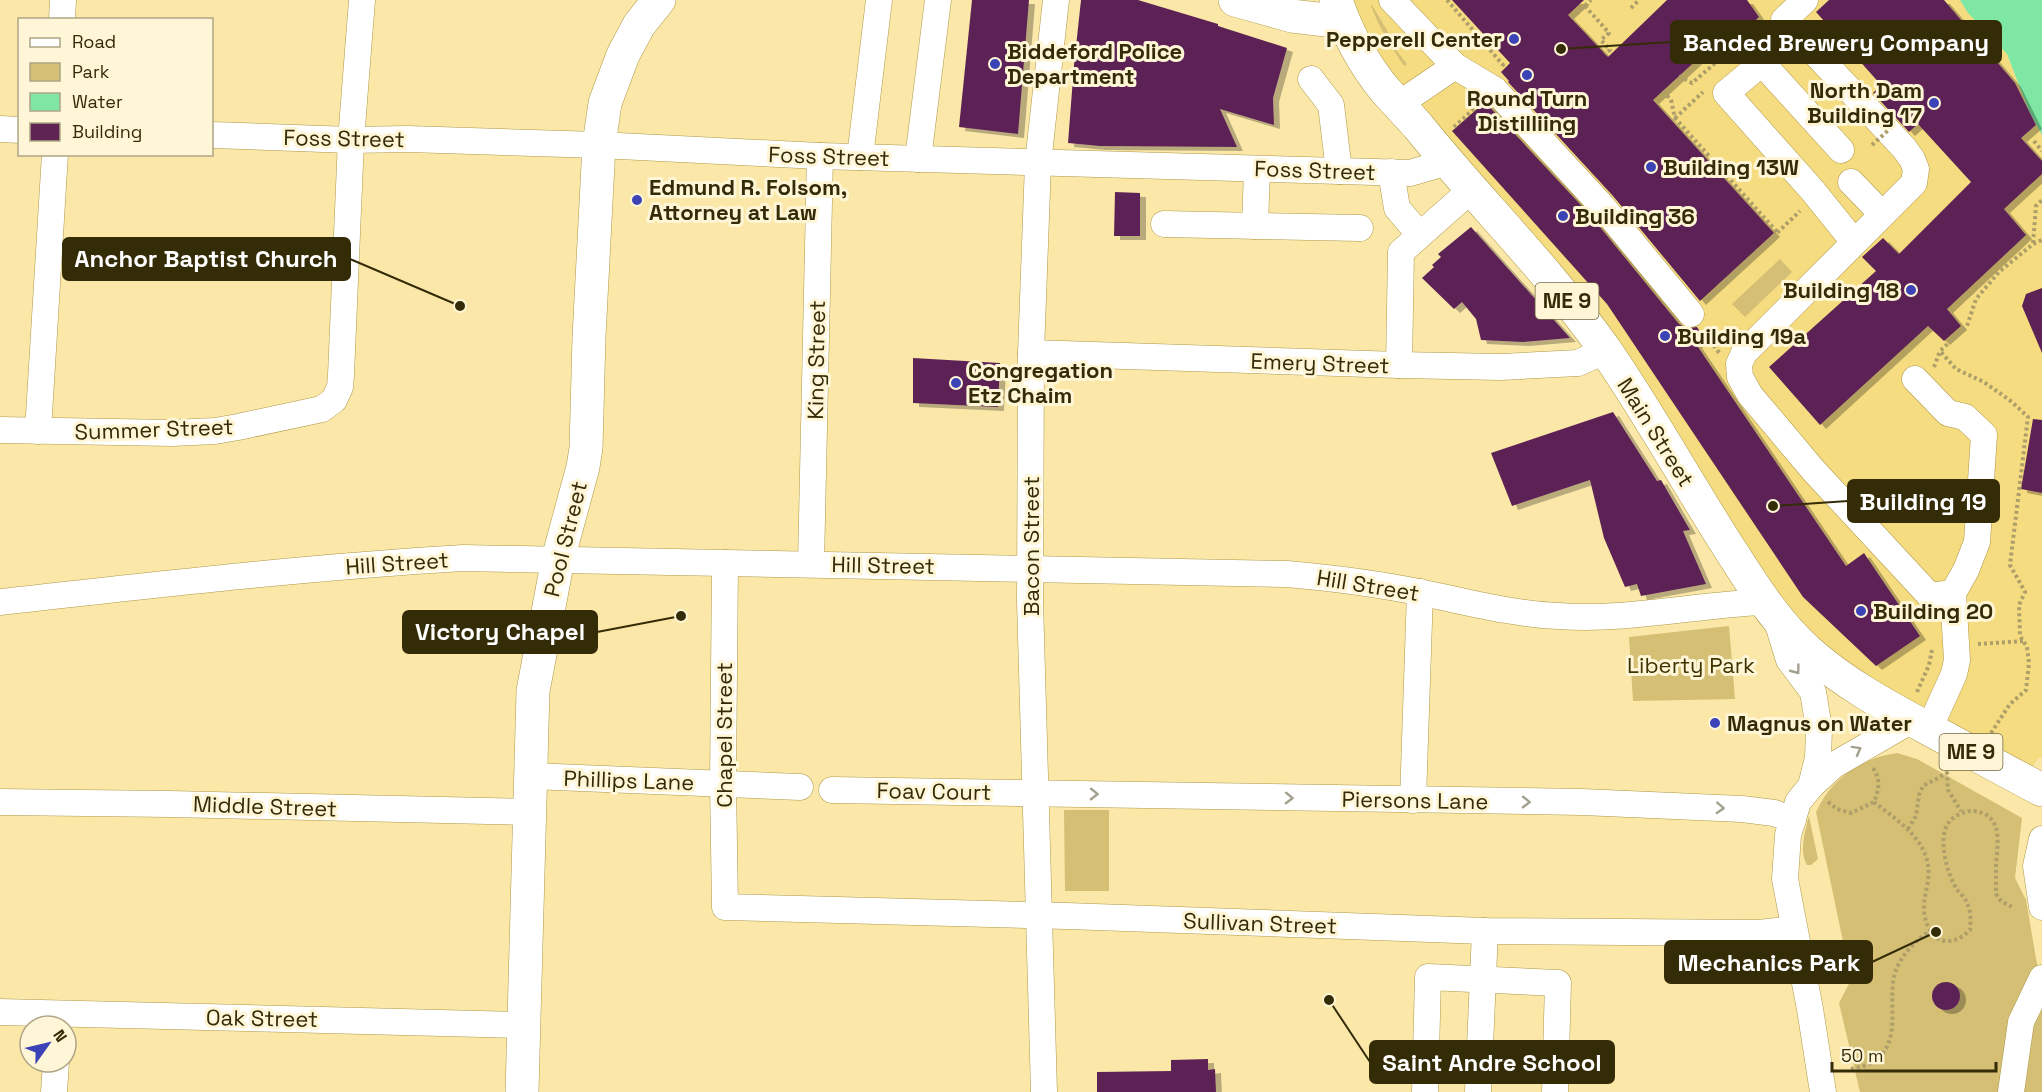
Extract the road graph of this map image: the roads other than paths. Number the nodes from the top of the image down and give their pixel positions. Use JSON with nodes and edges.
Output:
{"nodes":[{"id":1,"x":63,"y":0,"type":"edge"},
{"id":2,"x":362,"y":0,"type":"edge"},
{"id":3,"x":659,"y":0,"type":"edge"},
{"id":4,"x":879,"y":0,"type":"edge"},
{"id":5,"x":938,"y":0,"type":"edge"},
{"id":6,"x":1056,"y":0,"type":"edge"},
{"id":7,"x":1235,"y":0,"type":"edge"},
{"id":8,"x":1392,"y":0,"type":"edge"},
{"id":9,"x":1805,"y":0,"type":"edge"},
{"id":10,"x":1340,"y":11,"type":"edge"},
{"id":11,"x":62,"y":18,"type":"edge"},
{"id":12,"x":1455,"y":66,"type":"junction"},
{"id":13,"x":1311,"y":79,"type":"dead end"},
{"id":14,"x":1399,"y":104,"type":"junction"},
{"id":15,"x":0,"y":129,"type":"edge"},
{"id":16,"x":18,"y":130,"type":"edge"},
{"id":17,"x":213,"y":135,"type":"edge"},
{"id":18,"x":351,"y":140,"type":"junction"},
{"id":19,"x":599,"y":145,"type":"junction"},
{"id":20,"x":1841,"y":150,"type":"dead end"},
{"id":21,"x":55,"y":156,"type":"edge"},
{"id":22,"x":820,"y":156,"type":"junction"},
{"id":23,"x":860,"y":157,"type":"junction"},
{"id":24,"x":1444,"y":158,"type":"junction"},
{"id":25,"x":918,"y":159,"type":"junction"},
{"id":26,"x":1038,"y":163,"type":"junction"},
{"id":27,"x":1257,"y":169,"type":"junction"},
{"id":28,"x":1339,"y":171,"type":"junction"},
{"id":29,"x":1391,"y":172,"type":"junction"},
{"id":30,"x":1851,"y":182,"type":"dead end"},
{"id":31,"x":1472,"y":189,"type":"junction"},
{"id":32,"x":1882,"y":213,"type":"junction"},
{"id":33,"x":1164,"y":224,"type":"dead end"},
{"id":34,"x":1255,"y":226,"type":"junction"},
{"id":35,"x":1360,"y":228,"type":"dead end"},
{"id":36,"x":1419,"y":234,"type":"junction"},
{"id":37,"x":1854,"y":242,"type":"junction"},
{"id":38,"x":1691,"y":314,"type":"road end"},
{"id":39,"x":1605,"y":351,"type":"junction"},
{"id":40,"x":1031,"y":353,"type":"junction"},
{"id":41,"x":1399,"y":365,"type":"junction"},
{"id":42,"x":1915,"y":379,"type":"dead end"},
{"id":43,"x":0,"y":430,"type":"edge"},
{"id":44,"x":39,"y":431,"type":"junction"},
{"id":45,"x":558,"y":559,"type":"junction"},
{"id":46,"x":725,"y":563,"type":"junction"},
{"id":47,"x":812,"y":564,"type":"junction"},
{"id":48,"x":1030,"y":568,"type":"junction"},
{"id":49,"x":1420,"y":592,"type":"junction"},
{"id":50,"x":1953,"y":593,"type":"junction"},
{"id":51,"x":0,"y":602,"type":"edge"},
{"id":52,"x":1769,"y":609,"type":"junction"},
{"id":53,"x":1920,"y":714,"type":"junction"},
{"id":54,"x":531,"y":776,"type":"junction"},
{"id":55,"x":723,"y":784,"type":"junction"},
{"id":56,"x":800,"y":787,"type":"dead end"},
{"id":57,"x":2036,"y":787,"type":"edge"},
{"id":58,"x":832,"y":790,"type":"dead end"},
{"id":59,"x":1816,"y":791,"type":"junction"},
{"id":60,"x":1035,"y":793,"type":"junction"},
{"id":61,"x":1413,"y":800,"type":"junction"},
{"id":62,"x":0,"y":802,"type":"edge"},
{"id":63,"x":530,"y":812,"type":"junction"},
{"id":64,"x":1793,"y":820,"type":"junction"},
{"id":65,"x":2042,"y":839,"type":"edge"},
{"id":66,"x":725,"y":907,"type":"joint"},
{"id":67,"x":2042,"y":907,"type":"edge"},
{"id":68,"x":1038,"y":915,"type":"junction"},
{"id":69,"x":1794,"y":929,"type":"junction"},
{"id":70,"x":1485,"y":931,"type":"junction"},
{"id":71,"x":2042,"y":978,"type":"edge"},
{"id":72,"x":1482,"y":980,"type":"junction"},
{"id":73,"x":0,"y":1012,"type":"edge"},
{"id":74,"x":18,"y":1014,"type":"edge"},
{"id":75,"x":78,"y":1020,"type":"edge"},
{"id":76,"x":524,"y":1025,"type":"junction"},
{"id":77,"x":55,"y":1074,"type":"edge"},
{"id":78,"x":54,"y":1092,"type":"edge"},
{"id":79,"x":522,"y":1092,"type":"edge"},
{"id":80,"x":1044,"y":1092,"type":"edge"},
{"id":81,"x":1425,"y":1092,"type":"edge"},
{"id":82,"x":1478,"y":1092,"type":"edge"},
{"id":83,"x":1555,"y":1092,"type":"edge"},
{"id":84,"x":1823,"y":1092,"type":"edge"},
{"id":85,"x":2011,"y":1092,"type":"edge"}],
"edges":[{"from":1,"to":11,"type":"street"},
{"from":2,"to":18,"type":"street","name":"Summer Street"},
{"from":3,"to":19,"type":"main road","name":"Pool Street"},
{"from":4,"to":23,"type":"street"},
{"from":5,"to":25,"type":"street"},
{"from":6,"to":26,"type":"street","name":"Bacon Street"},
{"from":7,"to":10,"type":"main road","number":"ME 9"},
{"from":8,"to":12,"type":"street"},
{"from":9,"to":32,"type":"street"},
{"from":10,"to":14,"type":"main road","name":"Main Street","number":"ME 9"},
{"from":12,"to":14,"type":"street"},
{"from":12,"to":38,"type":"street"},
{"from":13,"to":28,"type":"street"},
{"from":14,"to":24,"type":"main road","name":"Main Street","number":"ME 9"},
{"from":15,"to":16,"type":"street"},
{"from":17,"to":18,"type":"street","name":"Foss Street"},
{"from":18,"to":19,"type":"street","name":"Foss Street"},
{"from":18,"to":44,"type":"street","name":"Summer Street"},
{"from":19,"to":22,"type":"street","name":"Foss Street"},
{"from":19,"to":45,"type":"main road","name":"Pool Street"},
{"from":20,"to":37,"type":"street"},
{"from":21,"to":44,"type":"street"},
{"from":22,"to":23,"type":"street","name":"Foss Street"},
{"from":22,"to":47,"type":"street","name":"King Street"},
{"from":23,"to":25,"type":"street","name":"Foss Street"},
{"from":24,"to":29,"type":"street","name":"Foss Street"},
{"from":24,"to":31,"type":"main road","name":"Main Street","number":"ME 9"},
{"from":25,"to":26,"type":"street","name":"Foss Street"},
{"from":26,"to":27,"type":"street","name":"Foss Street"},
{"from":26,"to":40,"type":"street","name":"Bacon Street"},
{"from":27,"to":28,"type":"street","name":"Foss Street"},
{"from":27,"to":34,"type":"street"},
{"from":28,"to":29,"type":"street","name":"Foss Street"},
{"from":29,"to":36,"type":"street"},
{"from":30,"to":32,"type":"street"},
{"from":31,"to":36,"type":"street"},
{"from":31,"to":39,"type":"main road","name":"Main Street","number":"ME 9"},
{"from":32,"to":37,"type":"street"},
{"from":33,"to":34,"type":"street"},
{"from":34,"to":35,"type":"street"},
{"from":36,"to":41,"type":"street"},
{"from":37,"to":50,"type":"street"},
{"from":39,"to":41,"type":"street","name":"Emery Street"},
{"from":39,"to":52,"type":"main road","name":"Main Street","number":"ME 9"},
{"from":40,"to":41,"type":"street","name":"Emery Street"},
{"from":40,"to":48,"type":"street","name":"Bacon Street"},
{"from":42,"to":50,"type":"street"},
{"from":43,"to":44,"type":"street","name":"Summer Street"},
{"from":45,"to":46,"type":"street","name":"Hill Street"},
{"from":45,"to":51,"type":"street","name":"Hill Street"},
{"from":45,"to":54,"type":"main road","name":"Pool Street"},
{"from":46,"to":47,"type":"street","name":"Hill Street"},
{"from":46,"to":55,"type":"street","name":"Chapel Street"},
{"from":47,"to":48,"type":"street","name":"Hill Street"},
{"from":48,"to":49,"type":"street","name":"Hill Street"},
{"from":48,"to":60,"type":"street","name":"Bacon Street"},
{"from":49,"to":52,"type":"street","name":"Hill Street"},
{"from":49,"to":61,"type":"street"},
{"from":50,"to":53,"type":"street"},
{"from":52,"to":53,"type":"main road","name":"Main Street","number":"ME 9"},
{"from":52,"to":59,"type":"street","one_way":true},
{"from":53,"to":57,"type":"main road","name":"Main Street","number":"ME 9"},
{"from":59,"to":53,"type":"street","one_way":true},
{"from":54,"to":55,"type":"street","name":"Phillips Lane"},
{"from":54,"to":63,"type":"main road","name":"Pool Street"},
{"from":55,"to":56,"type":"street","name":"Phillips Lane"},
{"from":55,"to":66,"type":"street","name":"Chapel Street"},
{"from":58,"to":60,"type":"street","name":"Foav Court"},
{"from":59,"to":64,"type":"street"},
{"from":60,"to":61,"type":"street","name":"Piersons Lane","one_way":true},
{"from":60,"to":68,"type":"street","name":"Bacon Street"},
{"from":61,"to":64,"type":"street","name":"Piersons Lane","one_way":true},
{"from":62,"to":63,"type":"street","name":"Middle Street"},
{"from":63,"to":76,"type":"main road","name":"Pool Street"},
{"from":64,"to":69,"type":"street"},
{"from":65,"to":67,"type":"street"},
{"from":66,"to":68,"type":"street","name":"Sullivan Street"},
{"from":68,"to":70,"type":"street","name":"Sullivan Street"},
{"from":68,"to":80,"type":"street","name":"Bacon Street"},
{"from":69,"to":70,"type":"street","name":"Sullivan Street"},
{"from":69,"to":84,"type":"street"},
{"from":70,"to":72,"type":"street"},
{"from":71,"to":85,"type":"street"},
{"from":72,"to":81,"type":"street"},
{"from":72,"to":82,"type":"street"},
{"from":72,"to":83,"type":"street"},
{"from":73,"to":74,"type":"street","name":"Oak Street"},
{"from":75,"to":76,"type":"street","name":"Oak Street"},
{"from":76,"to":79,"type":"main road","name":"Pool Street"},
{"from":77,"to":78,"type":"street"}]}
